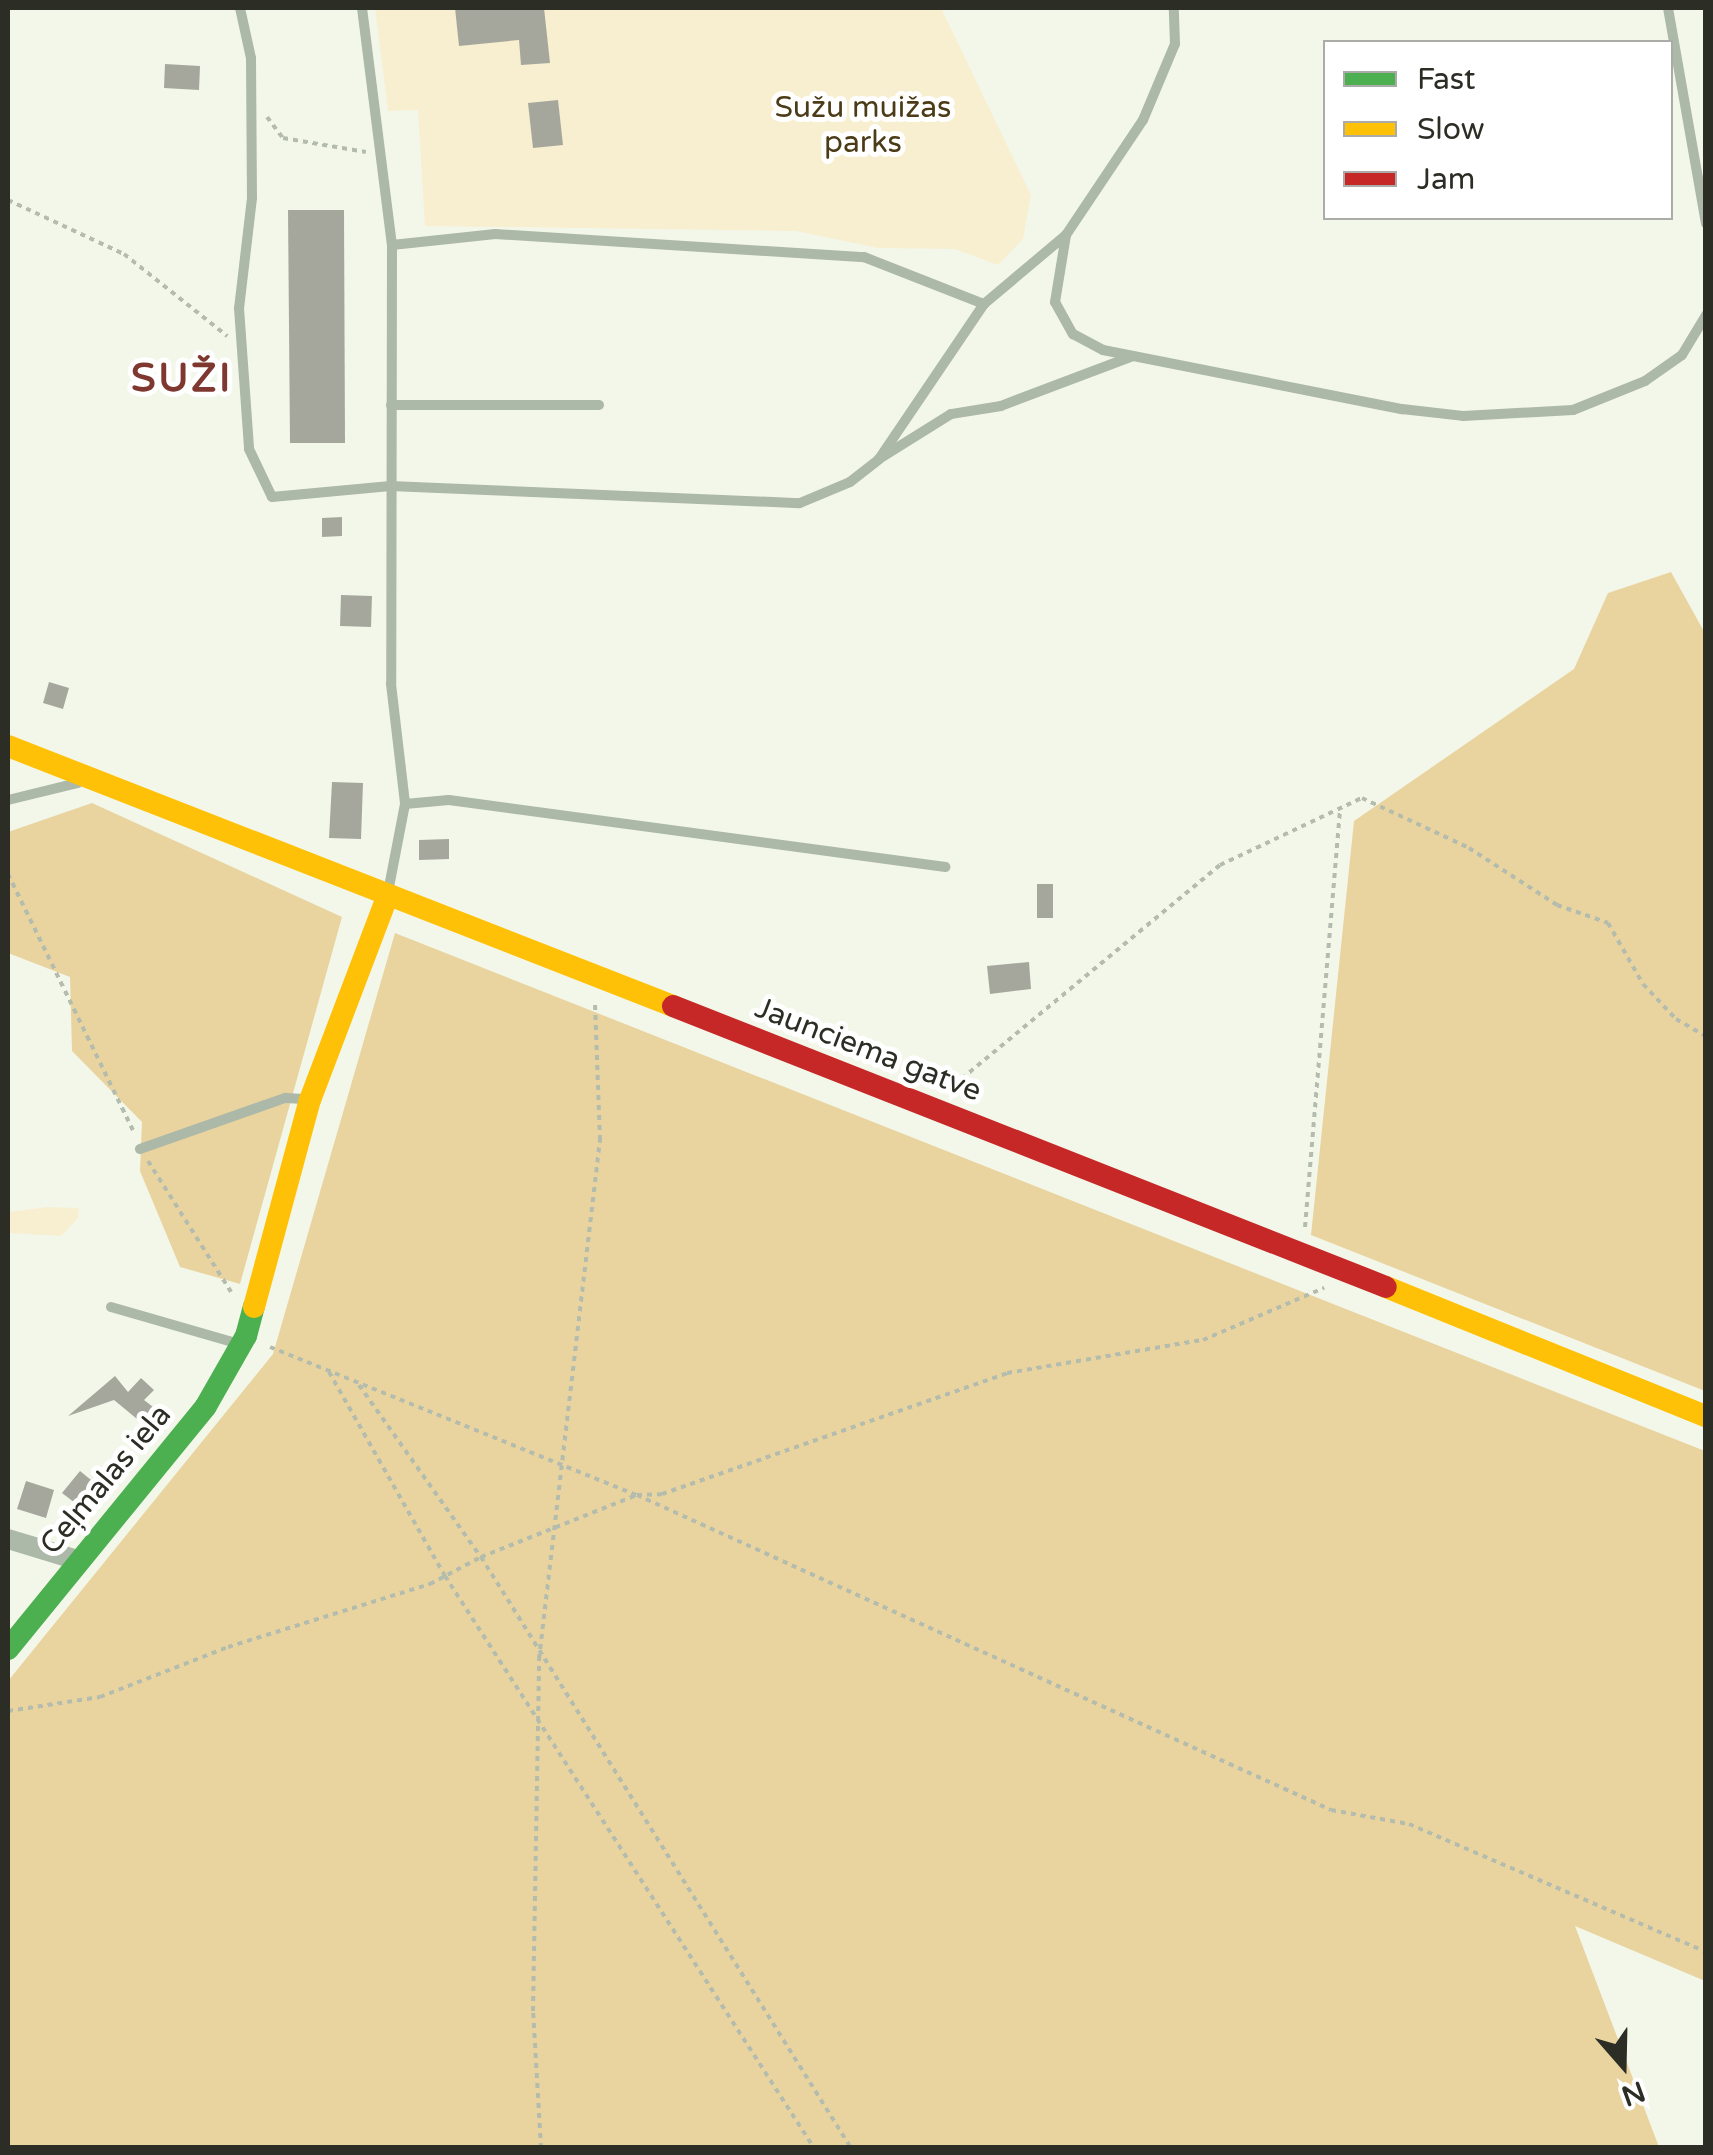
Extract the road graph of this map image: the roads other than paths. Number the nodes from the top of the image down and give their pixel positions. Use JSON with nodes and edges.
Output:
{"nodes":[{"id":1,"x":240,"y":8,"type":"edge"},
{"id":2,"x":362,"y":8,"type":"edge"},
{"id":3,"x":1174,"y":8,"type":"edge"},
{"id":4,"x":1668,"y":8,"type":"edge"},
{"id":5,"x":1706,"y":224,"type":"edge"},
{"id":6,"x":1066,"y":235,"type":"junction"},
{"id":7,"x":392,"y":245,"type":"junction"},
{"id":8,"x":984,"y":304,"type":"junction"},
{"id":9,"x":1706,"y":316,"type":"edge"},
{"id":10,"x":1133,"y":356,"type":"junction"},
{"id":11,"x":391,"y":405,"type":"junction"},
{"id":12,"x":599,"y":405,"type":"dead end"},
{"id":13,"x":878,"y":459,"type":"junction"},
{"id":14,"x":390,"y":486,"type":"junction"},
{"id":15,"x":8,"y":746,"type":"edge"},
{"id":16,"x":88,"y":780,"type":"junction"},
{"id":17,"x":8,"y":800,"type":"edge"},
{"id":18,"x":405,"y":804,"type":"junction"},
{"id":19,"x":946,"y":867,"type":"dead end"},
{"id":20,"x":386,"y":898,"type":"junction"},
{"id":21,"x":310,"y":1100,"type":"junction"},
{"id":22,"x":140,"y":1148,"type":"road end"},
{"id":23,"x":111,"y":1306,"type":"dead end"},
{"id":24,"x":246,"y":1333,"type":"junction"},
{"id":25,"x":1706,"y":1416,"type":"edge"},
{"id":26,"x":8,"y":1539,"type":"edge"},
{"id":27,"x":76,"y":1560,"type":"junction"},
{"id":28,"x":8,"y":1649,"type":"edge"}],
"edges":[{"from":1,"to":14,"type":"lane"},
{"from":2,"to":7,"type":"lane"},
{"from":3,"to":6,"type":"lane"},
{"from":4,"to":5,"type":"lane"},
{"from":6,"to":8,"type":"lane"},
{"from":6,"to":10,"type":"lane"},
{"from":7,"to":8,"type":"lane"},
{"from":7,"to":11,"type":"lane"},
{"from":8,"to":13,"type":"lane"},
{"from":9,"to":10,"type":"lane"},
{"from":10,"to":13,"type":"lane"},
{"from":11,"to":12,"type":"lane"},
{"from":11,"to":14,"type":"lane"},
{"from":13,"to":14,"type":"lane"},
{"from":14,"to":18,"type":"lane"},
{"from":15,"to":16,"type":"main road","name":"Jaunciema gatve"},
{"from":16,"to":17,"type":"lane"},
{"from":16,"to":20,"type":"main road","name":"Jaunciema gatve"},
{"from":18,"to":19,"type":"lane"},
{"from":18,"to":20,"type":"lane"},
{"from":20,"to":21,"type":"main road","name":"Ceļmalas iela"},
{"from":20,"to":25,"type":"main road","name":"Jaunciema gatve"},
{"from":21,"to":22,"type":"lane"},
{"from":21,"to":24,"type":"main road","name":"Ceļmalas iela"},
{"from":23,"to":24,"type":"lane"},
{"from":24,"to":27,"type":"main road","name":"Ceļmalas iela"},
{"from":26,"to":27,"type":"street"},
{"from":27,"to":28,"type":"main road","name":"Ceļmalas iela"}]}
